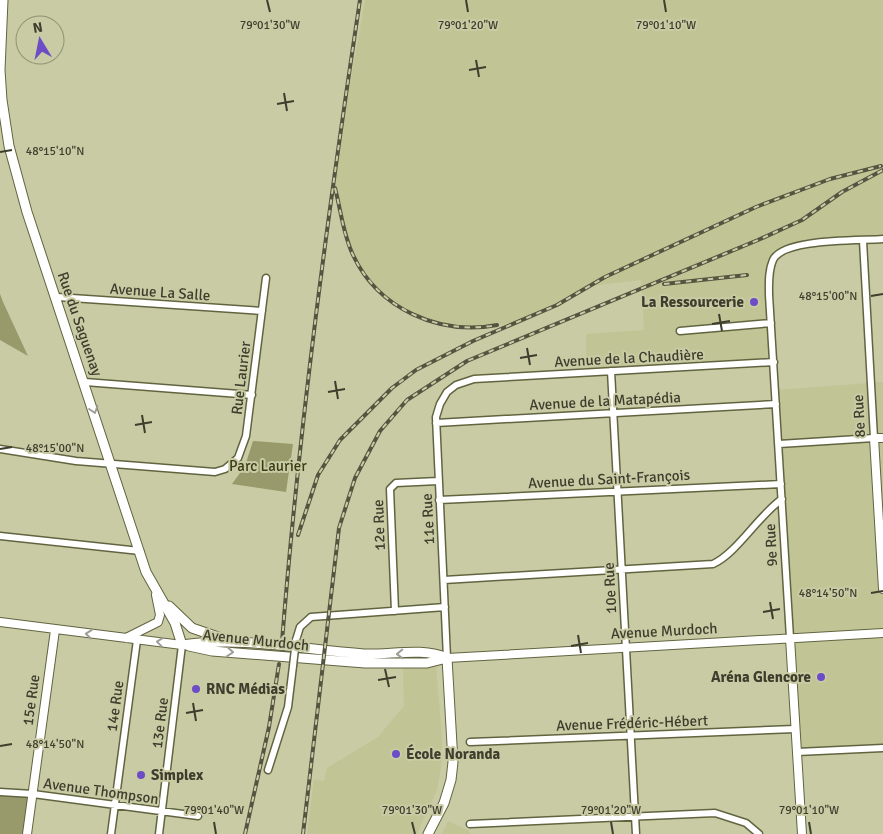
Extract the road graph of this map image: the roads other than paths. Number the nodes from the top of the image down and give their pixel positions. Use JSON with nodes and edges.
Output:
{"nodes":[{"id":1,"x":3,"y":0,"type":"edge"},
{"id":2,"x":883,"y":239,"type":"edge"},
{"id":3,"x":863,"y":241,"type":"junction"},
{"id":4,"x":266,"y":278,"type":"dead end"},
{"id":5,"x":57,"y":297,"type":"junction"},
{"id":6,"x":262,"y":311,"type":"junction"},
{"id":7,"x":771,"y":322,"type":"junction"},
{"id":8,"x":680,"y":331,"type":"dead end"},
{"id":9,"x":774,"y":362,"type":"junction"},
{"id":10,"x":611,"y":371,"type":"junction"},
{"id":11,"x":85,"y":382,"type":"junction"},
{"id":12,"x":456,"y":385,"type":"joint"},
{"id":13,"x":252,"y":395,"type":"junction"},
{"id":14,"x":776,"y":404,"type":"junction"},
{"id":15,"x":613,"y":413,"type":"junction"},
{"id":16,"x":436,"y":424,"type":"junction"},
{"id":17,"x":874,"y":438,"type":"junction"},
{"id":18,"x":883,"y":438,"type":"edge"},
{"id":19,"x":778,"y":444,"type":"junction"},
{"id":20,"x":0,"y":449,"type":"edge"},
{"id":21,"x":112,"y":464,"type":"junction"},
{"id":22,"x":438,"y":481,"type":"junction"},
{"id":23,"x":781,"y":484,"type":"junction"},
{"id":24,"x":617,"y":491,"type":"junction"},
{"id":25,"x":782,"y":499,"type":"junction"},
{"id":26,"x":439,"y":500,"type":"junction"},
{"id":27,"x":0,"y":536,"type":"edge"},
{"id":28,"x":140,"y":551,"type":"junction"},
{"id":29,"x":621,"y":570,"type":"junction"},
{"id":30,"x":444,"y":580,"type":"junction"},
{"id":31,"x":154,"y":586,"type":"junction"},
{"id":32,"x":883,"y":589,"type":"edge"},
{"id":33,"x":445,"y":606,"type":"junction"},
{"id":34,"x":396,"y":611,"type":"junction"},
{"id":35,"x":0,"y":622,"type":"edge"},
{"id":36,"x":55,"y":630,"type":"junction"},
{"id":37,"x":883,"y":633,"type":"edge"},
{"id":38,"x":126,"y":638,"type":"junction"},
{"id":39,"x":790,"y":638,"type":"junction"},
{"id":40,"x":137,"y":640,"type":"junction"},
{"id":41,"x":240,"y":642,"type":"junction"},
{"id":42,"x":182,"y":645,"type":"junction"},
{"id":43,"x":625,"y":647,"type":"junction"},
{"id":44,"x":447,"y":658,"type":"junction"},
{"id":45,"x":795,"y":729,"type":"junction"},
{"id":46,"x":630,"y":735,"type":"junction"},
{"id":47,"x":470,"y":742,"type":"dead end"},
{"id":48,"x":883,"y":748,"type":"edge"},
{"id":49,"x":797,"y":752,"type":"junction"},
{"id":50,"x":268,"y":770,"type":"dead end"},
{"id":51,"x":0,"y":792,"type":"edge"},
{"id":52,"x":33,"y":794,"type":"junction"},
{"id":53,"x":115,"y":805,"type":"junction"},
{"id":54,"x":161,"y":811,"type":"junction"},
{"id":55,"x":198,"y":816,"type":"dead end"},
{"id":56,"x":635,"y":816,"type":"junction"},
{"id":57,"x":470,"y":824,"type":"dead end"},
{"id":58,"x":27,"y":834,"type":"edge"},
{"id":59,"x":111,"y":834,"type":"edge"},
{"id":60,"x":159,"y":834,"type":"edge"},
{"id":61,"x":428,"y":834,"type":"edge"},
{"id":62,"x":636,"y":834,"type":"edge"},
{"id":63,"x":759,"y":834,"type":"edge"},
{"id":64,"x":802,"y":834,"type":"edge"}],
"edges":[{"from":1,"to":5,"type":"main road","name":"Rue du Saguenay"},
{"from":2,"to":3,"type":"street"},
{"from":3,"to":7,"type":"street","name":"9e Rue"},
{"from":3,"to":17,"type":"street","name":"8e Rue"},
{"from":4,"to":6,"type":"street","name":"Rue Laurier"},
{"from":5,"to":6,"type":"street","name":"Avenue La Salle"},
{"from":5,"to":11,"type":"main road","name":"Rue du Saguenay"},
{"from":6,"to":13,"type":"street","name":"Rue Laurier"},
{"from":7,"to":8,"type":"street"},
{"from":7,"to":9,"type":"street","name":"9e Rue"},
{"from":9,"to":10,"type":"street","name":"Avenue de la Chaudière"},
{"from":9,"to":14,"type":"street","name":"9e Rue"},
{"from":10,"to":12,"type":"street","name":"Avenue de la Chaudière"},
{"from":10,"to":15,"type":"street","name":"10e Rue"},
{"from":11,"to":13,"type":"street"},
{"from":11,"to":21,"type":"main road","name":"Rue du Saguenay","one_way":true},
{"from":12,"to":16,"type":"street","name":"11e Rue"},
{"from":13,"to":21,"type":"street","name":"Rue Laurier"},
{"from":14,"to":15,"type":"street","name":"Avenue de la Matapédia"},
{"from":14,"to":19,"type":"street","name":"9e Rue"},
{"from":15,"to":16,"type":"street","name":"Avenue de la Matapédia"},
{"from":15,"to":24,"type":"street","name":"10e Rue"},
{"from":16,"to":22,"type":"street","name":"11e Rue"},
{"from":17,"to":18,"type":"street"},
{"from":17,"to":19,"type":"street"},
{"from":17,"to":32,"type":"street","name":"8e Rue"},
{"from":19,"to":23,"type":"street","name":"9e Rue"},
{"from":20,"to":21,"type":"street"},
{"from":21,"to":28,"type":"main road","name":"Rue du Saguenay"},
{"from":22,"to":26,"type":"street","name":"11e Rue"},
{"from":22,"to":34,"type":"street","name":"12e Rue"},
{"from":23,"to":24,"type":"street","name":"Avenue du Saint-François"},
{"from":23,"to":25,"type":"street","name":"9e Rue"},
{"from":24,"to":26,"type":"street","name":"Avenue du Saint-François"},
{"from":24,"to":29,"type":"street","name":"10e Rue"},
{"from":25,"to":29,"type":"street"},
{"from":25,"to":39,"type":"street","name":"9e Rue"},
{"from":26,"to":30,"type":"street","name":"11e Rue"},
{"from":27,"to":28,"type":"street"},
{"from":28,"to":31,"type":"main road","name":"Rue du Saguenay"},
{"from":29,"to":30,"type":"street"},
{"from":29,"to":43,"type":"street","name":"10e Rue"},
{"from":30,"to":33,"type":"street","name":"11e Rue"},
{"from":31,"to":38,"type":"street"},
{"from":31,"to":41,"type":"main road"},
{"from":31,"to":42,"type":"main road","name":"Rue du Saguenay"},
{"from":33,"to":34,"type":"street"},
{"from":33,"to":44,"type":"street","name":"11e Rue"},
{"from":34,"to":50,"type":"street","bridge":true},
{"from":35,"to":36,"type":"street","name":"Avenue Murdoch"},
{"from":38,"to":36,"type":"street","name":"Avenue Murdoch","one_way":true},
{"from":36,"to":52,"type":"street","name":"15e Rue"},
{"from":37,"to":39,"type":"street","name":"Avenue Murdoch"},
{"from":38,"to":40,"type":"street","name":"Avenue Murdoch"},
{"from":39,"to":43,"type":"street","name":"Avenue Murdoch"},
{"from":39,"to":45,"type":"street","name":"9e Rue"},
{"from":42,"to":40,"type":"street","name":"Avenue Murdoch","one_way":true},
{"from":40,"to":53,"type":"street","name":"14e Rue"},
{"from":41,"to":42,"type":"main road","name":"Avenue Murdoch"},
{"from":44,"to":41,"type":"main road","name":"Avenue Murdoch","one_way":true},
{"from":42,"to":44,"type":"main road","name":"Avenue Murdoch","one_way":true},
{"from":42,"to":54,"type":"street","name":"13e Rue"},
{"from":43,"to":44,"type":"street","name":"Avenue Murdoch"},
{"from":43,"to":46,"type":"street","name":"10e Rue"},
{"from":44,"to":61,"type":"main road"},
{"from":45,"to":46,"type":"street","name":"Avenue Frédéric-Hébert"},
{"from":45,"to":49,"type":"street","name":"9e Rue"},
{"from":46,"to":47,"type":"street","name":"Avenue Frédéric-Hébert"},
{"from":46,"to":56,"type":"street","name":"10e Rue"},
{"from":48,"to":49,"type":"street"},
{"from":49,"to":64,"type":"street","name":"9e Rue"},
{"from":51,"to":52,"type":"street","name":"Avenue Thompson"},
{"from":52,"to":53,"type":"street","name":"Avenue Thompson"},
{"from":52,"to":58,"type":"street","name":"15e Rue"},
{"from":53,"to":54,"type":"street","name":"Avenue Thompson"},
{"from":53,"to":59,"type":"street","name":"14e Rue"},
{"from":54,"to":55,"type":"street","name":"Avenue Thompson"},
{"from":54,"to":60,"type":"street","name":"13e Rue"},
{"from":56,"to":57,"type":"street"},
{"from":56,"to":62,"type":"street","name":"10e Rue"},
{"from":56,"to":63,"type":"street"}]}
